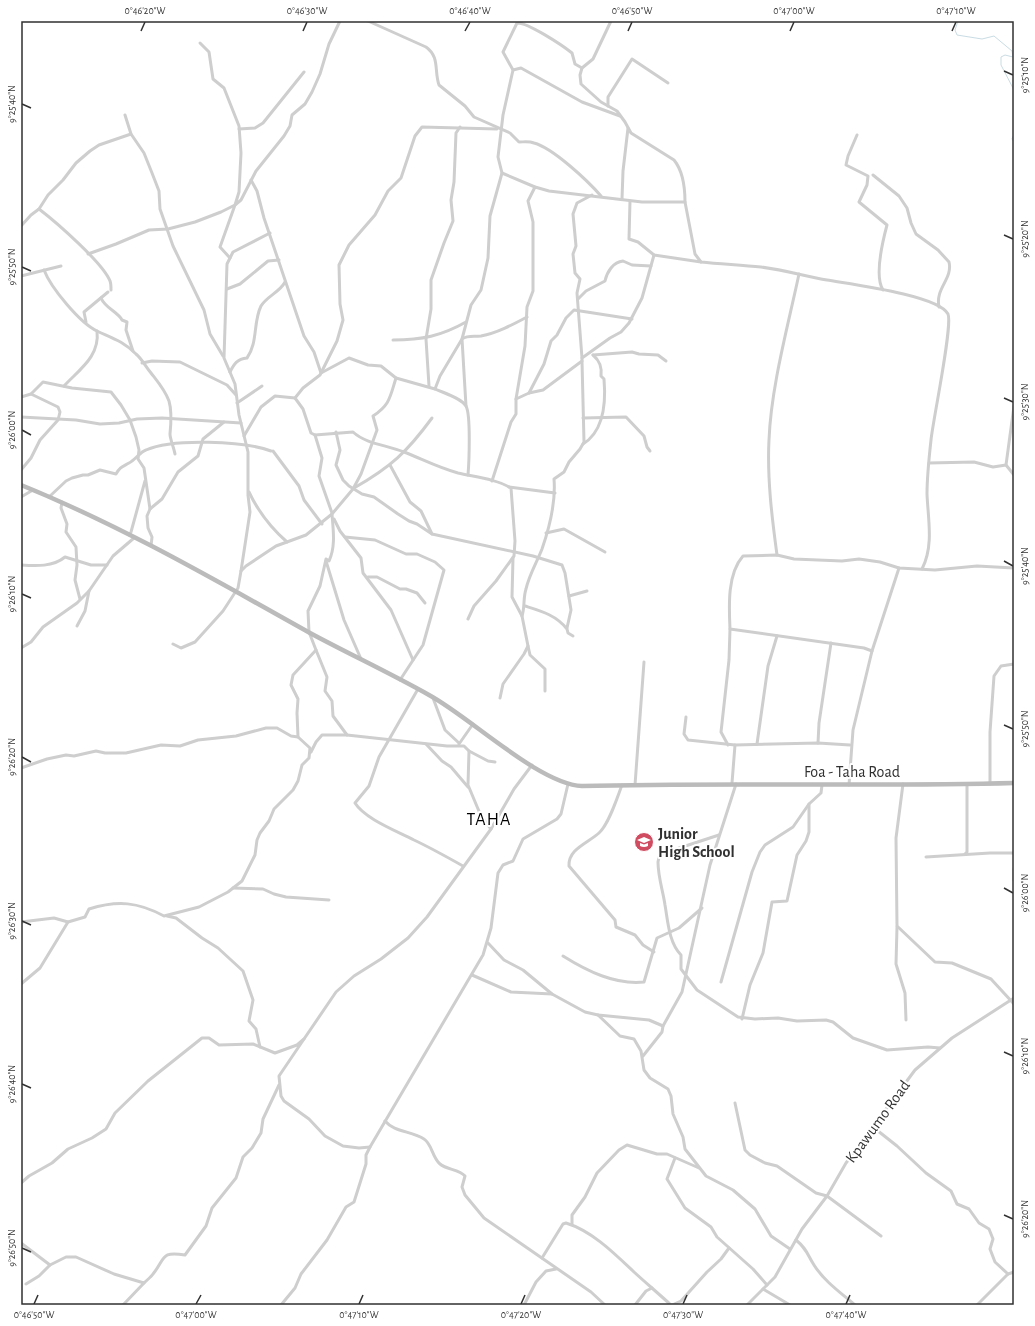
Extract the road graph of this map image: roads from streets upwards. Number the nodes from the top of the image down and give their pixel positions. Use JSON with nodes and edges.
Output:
{"nodes":[{"id":1,"x":340,"y":21,"type":"edge"},
{"id":2,"x":368,"y":21,"type":"edge"},
{"id":3,"x":611,"y":21,"type":"edge"},
{"id":4,"x":200,"y":43,"type":"dead end"},
{"id":5,"x":582,"y":68,"type":"junction"},
{"id":6,"x":513,"y":70,"type":"junction"},
{"id":7,"x":304,"y":72,"type":"dead end"},
{"id":8,"x":668,"y":83,"type":"dead end"},
{"id":9,"x":608,"y":106,"type":"junction"},
{"id":10,"x":125,"y":115,"type":"dead end"},
{"id":11,"x":621,"y":116,"type":"junction"},
{"id":12,"x":460,"y":127,"type":"junction"},
{"id":13,"x":628,"y":128,"type":"junction"},
{"id":14,"x":240,"y":129,"type":"junction"},
{"id":15,"x":497,"y":129,"type":"junction"},
{"id":16,"x":502,"y":129,"type":"junction"},
{"id":17,"x":131,"y":134,"type":"junction"},
{"id":18,"x":857,"y":135,"type":"dead end"},
{"id":19,"x":502,"y":173,"type":"junction"},
{"id":20,"x":873,"y":175,"type":"dead end"},
{"id":21,"x":252,"y":180,"type":"junction"},
{"id":22,"x":535,"y":187,"type":"junction"},
{"id":23,"x":592,"y":195,"type":"junction"},
{"id":24,"x":601,"y":196,"type":"junction"},
{"id":25,"x":622,"y":199,"type":"junction"},
{"id":26,"x":630,"y":201,"type":"junction"},
{"id":27,"x":685,"y":202,"type":"junction"},
{"id":28,"x":235,"y":205,"type":"junction"},
{"id":29,"x":39,"y":209,"type":"junction"},
{"id":30,"x":21,"y":226,"type":"edge"},
{"id":31,"x":168,"y":229,"type":"junction"},
{"id":32,"x":270,"y":233,"type":"junction"},
{"id":33,"x":88,"y":254,"type":"junction"},
{"id":34,"x":654,"y":255,"type":"junction"},
{"id":35,"x":230,"y":258,"type":"junction"},
{"id":36,"x":279,"y":260,"type":"junction"},
{"id":37,"x":701,"y":262,"type":"junction"},
{"id":38,"x":61,"y":266,"type":"dead end"},
{"id":39,"x":652,"y":266,"type":"junction"},
{"id":40,"x":44,"y":270,"type":"junction"},
{"id":41,"x":799,"y":274,"type":"junction"},
{"id":42,"x":21,"y":276,"type":"edge"},
{"id":43,"x":285,"y":282,"type":"junction"},
{"id":44,"x":227,"y":289,"type":"junction"},
{"id":45,"x":883,"y":290,"type":"junction"},
{"id":46,"x":101,"y":298,"type":"junction"},
{"id":47,"x":578,"y":300,"type":"junction"},
{"id":48,"x":940,"y":307,"type":"junction"},
{"id":49,"x":579,"y":312,"type":"junction"},
{"id":50,"x":527,"y":317,"type":"junction"},
{"id":51,"x":632,"y":319,"type":"junction"},
{"id":52,"x":86,"y":322,"type":"junction"},
{"id":53,"x":467,"y":322,"type":"junction"},
{"id":54,"x":96,"y":331,"type":"junction"},
{"id":55,"x":426,"y":338,"type":"junction"},
{"id":56,"x":462,"y":339,"type":"junction"},
{"id":57,"x":394,"y":340,"type":"dead end"},
{"id":58,"x":133,"y":351,"type":"junction"},
{"id":59,"x":591,"y":354,"type":"junction"},
{"id":60,"x":224,"y":358,"type":"junction"},
{"id":61,"x":582,"y":360,"type":"junction"},
{"id":62,"x":666,"y":361,"type":"dead end"},
{"id":63,"x":142,"y":363,"type":"junction"},
{"id":64,"x":230,"y":372,"type":"junction"},
{"id":65,"x":321,"y":374,"type":"junction"},
{"id":66,"x":396,"y":378,"type":"junction"},
{"id":67,"x":64,"y":386,"type":"junction"},
{"id":68,"x":262,"y":386,"type":"dead end"},
{"id":69,"x":429,"y":386,"type":"junction"},
{"id":70,"x":435,"y":389,"type":"junction"},
{"id":71,"x":529,"y":393,"type":"junction"},
{"id":72,"x":31,"y":394,"type":"junction"},
{"id":73,"x":236,"y":395,"type":"junction"},
{"id":74,"x":21,"y":398,"type":"edge"},
{"id":75,"x":295,"y":398,"type":"junction"},
{"id":76,"x":516,"y":399,"type":"junction"},
{"id":77,"x":238,"y":403,"type":"junction"},
{"id":78,"x":466,"y":406,"type":"junction"},
{"id":79,"x":1014,"y":406,"type":"edge"},
{"id":80,"x":21,"y":417,"type":"edge"},
{"id":81,"x":432,"y":418,"type":"dead end"},
{"id":82,"x":583,"y":418,"type":"junction"},
{"id":83,"x":601,"y":418,"type":"junction"},
{"id":84,"x":171,"y":419,"type":"junction"},
{"id":85,"x":58,"y":420,"type":"junction"},
{"id":86,"x":130,"y":420,"type":"junction"},
{"id":87,"x":224,"y":422,"type":"junction"},
{"id":88,"x":241,"y":423,"type":"junction"},
{"id":89,"x":336,"y":432,"type":"junction"},
{"id":90,"x":315,"y":435,"type":"junction"},
{"id":91,"x":244,"y":436,"type":"junction"},
{"id":92,"x":373,"y":442,"type":"junction"},
{"id":93,"x":173,"y":443,"type":"junction"},
{"id":94,"x":201,"y":443,"type":"junction"},
{"id":95,"x":583,"y":444,"type":"junction"},
{"id":96,"x":247,"y":446,"type":"junction"},
{"id":97,"x":650,"y":451,"type":"dead end"},
{"id":98,"x":405,"y":452,"type":"junction"},
{"id":99,"x":175,"y":454,"type":"dead end"},
{"id":100,"x":139,"y":456,"type":"junction"},
{"id":101,"x":929,"y":463,"type":"junction"},
{"id":102,"x":390,"y":465,"type":"junction"},
{"id":103,"x":1006,"y":465,"type":"junction"},
{"id":104,"x":21,"y":470,"type":"edge"},
{"id":105,"x":468,"y":475,"type":"junction"},
{"id":106,"x":1014,"y":475,"type":"edge"},
{"id":107,"x":146,"y":479,"type":"junction"},
{"id":108,"x":492,"y":481,"type":"junction"},
{"id":109,"x":21,"y":485,"type":"edge"},
{"id":110,"x":508,"y":486,"type":"junction"},
{"id":111,"x":353,"y":489,"type":"junction"},
{"id":112,"x":33,"y":490,"type":"junction"},
{"id":113,"x":248,"y":490,"type":"junction"},
{"id":114,"x":555,"y":493,"type":"junction"},
{"id":115,"x":21,"y":497,"type":"edge"},
{"id":116,"x":49,"y":497,"type":"junction"},
{"id":117,"x":62,"y":502,"type":"junction"},
{"id":118,"x":150,"y":509,"type":"junction"},
{"id":119,"x":332,"y":514,"type":"junction"},
{"id":120,"x":322,"y":524,"type":"junction"},
{"id":121,"x":546,"y":533,"type":"junction"},
{"id":122,"x":432,"y":534,"type":"junction"},
{"id":123,"x":129,"y":535,"type":"junction"},
{"id":124,"x":345,"y":537,"type":"junction"},
{"id":125,"x":134,"y":538,"type":"junction"},
{"id":126,"x":287,"y":542,"type":"junction"},
{"id":127,"x":151,"y":546,"type":"junction"},
{"id":128,"x":515,"y":552,"type":"junction"},
{"id":129,"x":605,"y":552,"type":"dead end"},
{"id":130,"x":777,"y":555,"type":"junction"},
{"id":131,"x":513,"y":558,"type":"junction"},
{"id":132,"x":537,"y":558,"type":"junction"},
{"id":133,"x":326,"y":559,"type":"junction"},
{"id":134,"x":77,"y":561,"type":"junction"},
{"id":135,"x":107,"y":565,"type":"junction"},
{"id":136,"x":21,"y":566,"type":"edge"},
{"id":137,"x":900,"y":568,"type":"junction"},
{"id":138,"x":1014,"y":568,"type":"edge"},
{"id":139,"x":922,"y":569,"type":"junction"},
{"id":140,"x":241,"y":571,"type":"junction"},
{"id":141,"x":368,"y":577,"type":"junction"},
{"id":142,"x":90,"y":591,"type":"junction"},
{"id":143,"x":236,"y":591,"type":"junction"},
{"id":144,"x":587,"y":591,"type":"dead end"},
{"id":145,"x":569,"y":596,"type":"junction"},
{"id":146,"x":80,"y":600,"type":"junction"},
{"id":147,"x":425,"y":603,"type":"dead end"},
{"id":148,"x":525,"y":606,"type":"junction"},
{"id":149,"x":522,"y":616,"type":"junction"},
{"id":150,"x":468,"y":619,"type":"dead end"},
{"id":151,"x":76,"y":626,"type":"dead end"},
{"id":152,"x":567,"y":628,"type":"junction"},
{"id":153,"x":730,"y":629,"type":"junction"},
{"id":154,"x":310,"y":632,"type":"junction"},
{"id":155,"x":573,"y":636,"type":"dead end"},
{"id":156,"x":776,"y":636,"type":"junction"},
{"id":157,"x":831,"y":643,"type":"junction"},
{"id":158,"x":173,"y":644,"type":"dead end"},
{"id":159,"x":528,"y":646,"type":"junction"},
{"id":160,"x":21,"y":648,"type":"edge"},
{"id":161,"x":316,"y":650,"type":"junction"},
{"id":162,"x":872,"y":651,"type":"junction"},
{"id":163,"x":361,"y":660,"type":"junction"},
{"id":164,"x":413,"y":660,"type":"junction"},
{"id":165,"x":644,"y":662,"type":"dead end"},
{"id":166,"x":1014,"y":664,"type":"edge"},
{"id":167,"x":400,"y":680,"type":"junction"},
{"id":168,"x":418,"y":689,"type":"junction"},
{"id":169,"x":545,"y":691,"type":"dead end"},
{"id":170,"x":432,"y":697,"type":"junction"},
{"id":171,"x":500,"y":698,"type":"dead end"},
{"id":172,"x":686,"y":717,"type":"dead end"},
{"id":173,"x":474,"y":724,"type":"junction"},
{"id":174,"x":347,"y":735,"type":"junction"},
{"id":175,"x":298,"y":737,"type":"junction"},
{"id":176,"x":388,"y":740,"type":"junction"},
{"id":177,"x":818,"y":743,"type":"junction"},
{"id":178,"x":426,"y":744,"type":"junction"},
{"id":179,"x":459,"y":744,"type":"junction"},
{"id":180,"x":757,"y":744,"type":"junction"},
{"id":181,"x":728,"y":745,"type":"junction"},
{"id":182,"x":735,"y":745,"type":"junction"},
{"id":183,"x":850,"y":745,"type":"junction"},
{"id":184,"x":469,"y":751,"type":"junction"},
{"id":185,"x":311,"y":752,"type":"junction"},
{"id":186,"x":495,"y":762,"type":"dead end"},
{"id":187,"x":532,"y":765,"type":"junction"},
{"id":188,"x":21,"y":768,"type":"edge"},
{"id":189,"x":1014,"y":782,"type":"edge"},
{"id":190,"x":734,"y":783,"type":"junction"},
{"id":191,"x":568,"y":784,"type":"junction"},
{"id":192,"x":902,"y":784,"type":"junction"},
{"id":193,"x":967,"y":784,"type":"junction"},
{"id":194,"x":990,"y":784,"type":"junction"},
{"id":195,"x":622,"y":785,"type":"junction"},
{"id":196,"x":635,"y":785,"type":"junction"},
{"id":197,"x":822,"y":785,"type":"junction"},
{"id":198,"x":849,"y":785,"type":"junction"},
{"id":199,"x":469,"y":788,"type":"junction"},
{"id":200,"x":809,"y":804,"type":"junction"},
{"id":201,"x":491,"y":829,"type":"junction"},
{"id":202,"x":719,"y":835,"type":"junction"},
{"id":203,"x":1014,"y":853,"type":"edge"},
{"id":204,"x":965,"y":854,"type":"junction"},
{"id":205,"x":926,"y":857,"type":"dead end"},
{"id":206,"x":463,"y":866,"type":"junction"},
{"id":207,"x":1014,"y":869,"type":"edge"},
{"id":208,"x":1014,"y":880,"type":"edge"},
{"id":209,"x":232,"y":888,"type":"junction"},
{"id":210,"x":329,"y":900,"type":"dead end"},
{"id":211,"x":702,"y":908,"type":"junction"},
{"id":212,"x":164,"y":916,"type":"junction"},
{"id":213,"x":21,"y":922,"type":"edge"},
{"id":214,"x":68,"y":922,"type":"junction"},
{"id":215,"x":897,"y":926,"type":"junction"},
{"id":216,"x":670,"y":932,"type":"junction"},
{"id":217,"x":488,"y":943,"type":"junction"},
{"id":218,"x":654,"y":952,"type":"junction"},
{"id":219,"x":563,"y":956,"type":"dead end"},
{"id":220,"x":472,"y":975,"type":"junction"},
{"id":221,"x":686,"y":976,"type":"junction"},
{"id":222,"x":721,"y":982,"type":"dead end"},
{"id":223,"x":21,"y":984,"type":"edge"},
{"id":224,"x":552,"y":994,"type":"junction"},
{"id":225,"x":1014,"y":998,"type":"edge"},
{"id":226,"x":1010,"y":1001,"type":"junction"},
{"id":227,"x":1014,"y":1004,"type":"edge"},
{"id":228,"x":598,"y":1015,"type":"junction"},
{"id":229,"x":742,"y":1019,"type":"junction"},
{"id":230,"x":906,"y":1020,"type":"dead end"},
{"id":231,"x":663,"y":1026,"type":"junction"},
{"id":232,"x":304,"y":1040,"type":"junction"},
{"id":233,"x":260,"y":1047,"type":"junction"},
{"id":234,"x":940,"y":1048,"type":"junction"},
{"id":235,"x":642,"y":1057,"type":"junction"},
{"id":236,"x":280,"y":1084,"type":"junction"},
{"id":237,"x":736,"y":1103,"type":"dead end"},
{"id":238,"x":385,"y":1121,"type":"junction"},
{"id":239,"x":873,"y":1127,"type":"junction"},
{"id":240,"x":370,"y":1147,"type":"junction"},
{"id":241,"x":675,"y":1158,"type":"junction"},
{"id":242,"x":699,"y":1168,"type":"junction"},
{"id":243,"x":21,"y":1183,"type":"edge"},
{"id":244,"x":827,"y":1196,"type":"junction"},
{"id":245,"x":572,"y":1224,"type":"junction"},
{"id":246,"x":881,"y":1236,"type":"dead end"},
{"id":247,"x":796,"y":1240,"type":"junction"},
{"id":248,"x":21,"y":1243,"type":"edge"},
{"id":249,"x":729,"y":1248,"type":"junction"},
{"id":250,"x":790,"y":1249,"type":"junction"},
{"id":251,"x":542,"y":1258,"type":"junction"},
{"id":252,"x":50,"y":1265,"type":"junction"},
{"id":253,"x":556,"y":1269,"type":"junction"},
{"id":254,"x":1014,"y":1272,"type":"edge"},
{"id":255,"x":1008,"y":1274,"type":"junction"},
{"id":256,"x":144,"y":1283,"type":"junction"},
{"id":257,"x":26,"y":1284,"type":"dead end"},
{"id":258,"x":767,"y":1285,"type":"junction"},
{"id":259,"x":652,"y":1288,"type":"junction"},
{"id":260,"x":763,"y":1289,"type":"junction"},
{"id":261,"x":752,"y":1301,"type":"junction"},
{"id":262,"x":123,"y":1305,"type":"edge"},
{"id":263,"x":281,"y":1305,"type":"edge"},
{"id":264,"x":524,"y":1305,"type":"edge"},
{"id":265,"x":606,"y":1305,"type":"edge"},
{"id":266,"x":635,"y":1305,"type":"edge"},
{"id":267,"x":671,"y":1305,"type":"edge"},
{"id":268,"x":747,"y":1305,"type":"edge"},
{"id":269,"x":752,"y":1305,"type":"edge"},
{"id":270,"x":790,"y":1305,"type":"edge"},
{"id":271,"x":855,"y":1305,"type":"edge"},
{"id":272,"x":977,"y":1305,"type":"edge"}],
"edges":[{"from":1,"to":21,"type":"street"},
{"from":2,"to":15,"type":"street"},
{"from":3,"to":5,"type":"street"},
{"from":4,"to":14,"type":"street"},
{"from":5,"to":6,"type":"street"},
{"from":5,"to":9,"type":"street"},
{"from":6,"to":11,"type":"street"},
{"from":6,"to":16,"type":"street"},
{"from":7,"to":14,"type":"street"},
{"from":8,"to":9,"type":"street"},
{"from":9,"to":11,"type":"street"},
{"from":10,"to":17,"type":"street"},
{"from":11,"to":13,"type":"street"},
{"from":12,"to":15,"type":"street"},
{"from":12,"to":55,"type":"street"},
{"from":12,"to":65,"type":"street"},
{"from":13,"to":25,"type":"street"},
{"from":13,"to":27,"type":"street"},
{"from":14,"to":28,"type":"street"},
{"from":15,"to":16,"type":"street"},
{"from":16,"to":19,"type":"street"},
{"from":16,"to":24,"type":"street"},
{"from":17,"to":29,"type":"street"},
{"from":17,"to":31,"type":"street"},
{"from":18,"to":45,"type":"street"},
{"from":19,"to":22,"type":"street"},
{"from":19,"to":53,"type":"street"},
{"from":20,"to":48,"type":"street"},
{"from":21,"to":28,"type":"street"},
{"from":21,"to":32,"type":"street"},
{"from":22,"to":23,"type":"street"},
{"from":22,"to":50,"type":"street"},
{"from":23,"to":24,"type":"street"},
{"from":23,"to":47,"type":"street"},
{"from":24,"to":25,"type":"street"},
{"from":25,"to":26,"type":"street"},
{"from":26,"to":27,"type":"street"},
{"from":26,"to":34,"type":"street"},
{"from":27,"to":37,"type":"street"},
{"from":28,"to":31,"type":"street"},
{"from":28,"to":35,"type":"street"},
{"from":29,"to":30,"type":"street"},
{"from":29,"to":33,"type":"street"},
{"from":31,"to":33,"type":"street"},
{"from":31,"to":60,"type":"street"},
{"from":32,"to":35,"type":"street"},
{"from":32,"to":36,"type":"street"},
{"from":33,"to":46,"type":"street"},
{"from":34,"to":37,"type":"street"},
{"from":34,"to":39,"type":"street"},
{"from":35,"to":44,"type":"street"},
{"from":36,"to":43,"type":"street"},
{"from":36,"to":44,"type":"street"},
{"from":37,"to":41,"type":"street"},
{"from":38,"to":40,"type":"street"},
{"from":39,"to":47,"type":"street"},
{"from":39,"to":51,"type":"street"},
{"from":40,"to":42,"type":"street"},
{"from":40,"to":52,"type":"street"},
{"from":41,"to":45,"type":"street"},
{"from":41,"to":130,"type":"street"},
{"from":43,"to":64,"type":"street"},
{"from":43,"to":65,"type":"street"},
{"from":44,"to":60,"type":"street"},
{"from":45,"to":48,"type":"street"},
{"from":46,"to":52,"type":"street"},
{"from":46,"to":58,"type":"street"},
{"from":47,"to":49,"type":"street"},
{"from":48,"to":101,"type":"street"},
{"from":49,"to":51,"type":"street"},
{"from":49,"to":61,"type":"street"},
{"from":49,"to":71,"type":"street"},
{"from":50,"to":56,"type":"street"},
{"from":50,"to":76,"type":"street"},
{"from":51,"to":59,"type":"street"},
{"from":52,"to":54,"type":"street"},
{"from":53,"to":55,"type":"street"},
{"from":53,"to":56,"type":"street"},
{"from":54,"to":58,"type":"street"},
{"from":54,"to":67,"type":"street"},
{"from":55,"to":57,"type":"street"},
{"from":55,"to":69,"type":"street"},
{"from":56,"to":70,"type":"street"},
{"from":56,"to":78,"type":"street"},
{"from":58,"to":63,"type":"street"},
{"from":59,"to":61,"type":"street"},
{"from":59,"to":62,"type":"street"},
{"from":59,"to":83,"type":"street"},
{"from":60,"to":64,"type":"street"},
{"from":61,"to":71,"type":"street"},
{"from":61,"to":82,"type":"street"},
{"from":63,"to":73,"type":"street"},
{"from":63,"to":84,"type":"street"},
{"from":64,"to":73,"type":"street"},
{"from":65,"to":66,"type":"street"},
{"from":65,"to":75,"type":"street"},
{"from":66,"to":69,"type":"street"},
{"from":66,"to":92,"type":"street"},
{"from":67,"to":72,"type":"street"},
{"from":67,"to":86,"type":"street"},
{"from":68,"to":77,"type":"street"},
{"from":69,"to":70,"type":"street"},
{"from":70,"to":78,"type":"street"},
{"from":71,"to":76,"type":"street"},
{"from":72,"to":74,"type":"street"},
{"from":72,"to":85,"type":"street"},
{"from":73,"to":77,"type":"street"},
{"from":75,"to":90,"type":"street"},
{"from":75,"to":91,"type":"street"},
{"from":76,"to":108,"type":"street"},
{"from":77,"to":88,"type":"street"},
{"from":78,"to":105,"type":"street"},
{"from":79,"to":103,"type":"street"},
{"from":80,"to":85,"type":"street"},
{"from":81,"to":98,"type":"street"},
{"from":82,"to":83,"type":"street"},
{"from":82,"to":95,"type":"street"},
{"from":83,"to":95,"type":"street"},
{"from":83,"to":97,"type":"street"},
{"from":84,"to":86,"type":"street"},
{"from":84,"to":87,"type":"street"},
{"from":84,"to":93,"type":"street"},
{"from":85,"to":86,"type":"street"},
{"from":85,"to":104,"type":"street"},
{"from":86,"to":100,"type":"street"},
{"from":87,"to":88,"type":"street"},
{"from":87,"to":94,"type":"street"},
{"from":88,"to":91,"type":"street"},
{"from":89,"to":90,"type":"street"},
{"from":89,"to":92,"type":"street"},
{"from":89,"to":111,"type":"street"},
{"from":90,"to":119,"type":"street"},
{"from":91,"to":96,"type":"street"},
{"from":92,"to":98,"type":"street"},
{"from":92,"to":111,"type":"street"},
{"from":93,"to":94,"type":"street"},
{"from":93,"to":99,"type":"street"},
{"from":93,"to":100,"type":"street"},
{"from":94,"to":96,"type":"street"},
{"from":94,"to":118,"type":"street"},
{"from":95,"to":114,"type":"street"},
{"from":96,"to":113,"type":"street"},
{"from":96,"to":120,"type":"street"},
{"from":98,"to":102,"type":"street"},
{"from":98,"to":105,"type":"street"},
{"from":100,"to":107,"type":"street"},
{"from":100,"to":116,"type":"street"},
{"from":101,"to":103,"type":"street"},
{"from":101,"to":139,"type":"street"},
{"from":102,"to":111,"type":"street"},
{"from":102,"to":122,"type":"street"},
{"from":103,"to":106,"type":"street"},
{"from":105,"to":108,"type":"street"},
{"from":107,"to":118,"type":"street"},
{"from":107,"to":123,"type":"street"},
{"from":108,"to":110,"type":"street"},
{"from":109,"to":112,"type":"street"},
{"from":110,"to":114,"type":"street"},
{"from":110,"to":128,"type":"street"},
{"from":111,"to":119,"type":"street"},
{"from":111,"to":122,"type":"street"},
{"from":112,"to":115,"type":"street"},
{"from":112,"to":116,"type":"street"},
{"from":113,"to":126,"type":"street"},
{"from":113,"to":140,"type":"street"},
{"from":114,"to":121,"type":"street"},
{"from":116,"to":117,"type":"street"},
{"from":117,"to":123,"type":"street"},
{"from":117,"to":134,"type":"street"},
{"from":118,"to":127,"type":"street"},
{"from":119,"to":120,"type":"street"},
{"from":119,"to":124,"type":"street"},
{"from":119,"to":133,"type":"street"},
{"from":120,"to":126,"type":"street"},
{"from":121,"to":129,"type":"street"},
{"from":121,"to":132,"type":"street"},
{"from":122,"to":128,"type":"street"},
{"from":123,"to":125,"type":"street"},
{"from":124,"to":141,"type":"street"},
{"from":124,"to":164,"type":"street"},
{"from":125,"to":127,"type":"street"},
{"from":125,"to":135,"type":"street"},
{"from":126,"to":140,"type":"street"},
{"from":127,"to":143,"type":"street"},
{"from":128,"to":131,"type":"street"},
{"from":128,"to":132,"type":"street"},
{"from":130,"to":137,"type":"street"},
{"from":130,"to":153,"type":"street"},
{"from":131,"to":149,"type":"street"},
{"from":131,"to":150,"type":"street"},
{"from":132,"to":145,"type":"street"},
{"from":132,"to":148,"type":"street"},
{"from":133,"to":154,"type":"street"},
{"from":133,"to":163,"type":"street"},
{"from":134,"to":135,"type":"street"},
{"from":134,"to":136,"type":"street"},
{"from":134,"to":146,"type":"street"},
{"from":135,"to":142,"type":"street"},
{"from":137,"to":139,"type":"street"},
{"from":137,"to":162,"type":"street"},
{"from":138,"to":139,"type":"street"},
{"from":140,"to":143,"type":"street"},
{"from":141,"to":147,"type":"street"},
{"from":141,"to":164,"type":"street"},
{"from":142,"to":146,"type":"street"},
{"from":142,"to":151,"type":"street"},
{"from":143,"to":154,"type":"street"},
{"from":143,"to":158,"type":"street"},
{"from":144,"to":145,"type":"street"},
{"from":145,"to":152,"type":"street"},
{"from":146,"to":160,"type":"street"},
{"from":148,"to":149,"type":"street"},
{"from":148,"to":152,"type":"street"},
{"from":149,"to":159,"type":"street"},
{"from":152,"to":155,"type":"street"},
{"from":153,"to":156,"type":"street"},
{"from":153,"to":181,"type":"street"},
{"from":154,"to":161,"type":"street"},
{"from":154,"to":163,"type":"street"},
{"from":156,"to":157,"type":"street"},
{"from":156,"to":180,"type":"street"},
{"from":157,"to":162,"type":"street"},
{"from":157,"to":177,"type":"street"},
{"from":159,"to":169,"type":"street"},
{"from":159,"to":171,"type":"street"},
{"from":161,"to":174,"type":"street"},
{"from":161,"to":175,"type":"street"},
{"from":162,"to":183,"type":"street"},
{"from":163,"to":167,"type":"street"},
{"from":164,"to":167,"type":"street"},
{"from":165,"to":196,"type":"street"},
{"from":166,"to":194,"type":"street"},
{"from":167,"to":168,"type":"street"},
{"from":168,"to":170,"type":"street"},
{"from":168,"to":176,"type":"street"},
{"from":170,"to":173,"type":"street"},
{"from":170,"to":179,"type":"street"},
{"from":172,"to":181,"type":"street"},
{"from":173,"to":179,"type":"street"},
{"from":173,"to":187,"type":"street"},
{"from":174,"to":176,"type":"street"},
{"from":174,"to":185,"type":"street"},
{"from":175,"to":185,"type":"street"},
{"from":175,"to":188,"type":"street"},
{"from":176,"to":178,"type":"street"},
{"from":176,"to":206,"type":"street"},
{"from":177,"to":180,"type":"street"},
{"from":177,"to":183,"type":"street"},
{"from":178,"to":179,"type":"street"},
{"from":178,"to":199,"type":"street"},
{"from":179,"to":184,"type":"street"},
{"from":180,"to":182,"type":"street"},
{"from":181,"to":182,"type":"street"},
{"from":182,"to":190,"type":"street"},
{"from":183,"to":198,"type":"street"},
{"from":184,"to":186,"type":"street"},
{"from":184,"to":199,"type":"street"},
{"from":185,"to":209,"type":"street"},
{"from":187,"to":191,"type":"street"},
{"from":187,"to":201,"type":"street"},
{"from":189,"to":194,"type":"street","name":"Foa - Taha Road"},
{"from":190,"to":196,"type":"street","name":"Foa - Taha Road"},
{"from":190,"to":197,"type":"street","name":"Foa - Taha Road"},
{"from":190,"to":202,"type":"street"},
{"from":191,"to":195,"type":"street","name":"Foa - Taha Road"},
{"from":191,"to":217,"type":"street"},
{"from":192,"to":193,"type":"street","name":"Foa - Taha Road"},
{"from":192,"to":198,"type":"street","name":"Foa - Taha Road"},
{"from":192,"to":215,"type":"street"},
{"from":193,"to":194,"type":"street","name":"Foa - Taha Road"},
{"from":193,"to":204,"type":"street"},
{"from":195,"to":196,"type":"street","name":"Foa - Taha Road"},
{"from":195,"to":218,"type":"street"},
{"from":197,"to":198,"type":"street","name":"Foa - Taha Road"},
{"from":197,"to":200,"type":"street"},
{"from":199,"to":201,"type":"street"},
{"from":200,"to":222,"type":"street"},
{"from":200,"to":229,"type":"street"},
{"from":201,"to":206,"type":"street"},
{"from":202,"to":211,"type":"street"},
{"from":202,"to":216,"type":"street"},
{"from":203,"to":204,"type":"street"},
{"from":204,"to":205,"type":"street"},
{"from":206,"to":232,"type":"street"},
{"from":207,"to":208,"type":"street"},
{"from":209,"to":210,"type":"street"},
{"from":209,"to":212,"type":"street"},
{"from":211,"to":216,"type":"street"},
{"from":211,"to":221,"type":"street"},
{"from":212,"to":214,"type":"street"},
{"from":212,"to":233,"type":"street"},
{"from":213,"to":214,"type":"street"},
{"from":214,"to":223,"type":"street"},
{"from":215,"to":226,"type":"street"},
{"from":215,"to":230,"type":"street"},
{"from":216,"to":218,"type":"street"},
{"from":216,"to":221,"type":"street"},
{"from":217,"to":220,"type":"street"},
{"from":217,"to":224,"type":"street"},
{"from":218,"to":219,"type":"street"},
{"from":220,"to":224,"type":"street"},
{"from":220,"to":238,"type":"street"},
{"from":221,"to":229,"type":"street"},
{"from":221,"to":231,"type":"street"},
{"from":224,"to":228,"type":"street"},
{"from":225,"to":226,"type":"street","name":"Kpawumo Road"},
{"from":226,"to":227,"type":"street"},
{"from":226,"to":234,"type":"street","name":"Kpawumo Road"},
{"from":228,"to":231,"type":"street"},
{"from":228,"to":235,"type":"street"},
{"from":229,"to":234,"type":"street"},
{"from":231,"to":235,"type":"street"},
{"from":232,"to":233,"type":"street"},
{"from":232,"to":236,"type":"street"},
{"from":233,"to":243,"type":"street"},
{"from":234,"to":239,"type":"street","name":"Kpawumo Road"},
{"from":235,"to":242,"type":"street"},
{"from":236,"to":240,"type":"street"},
{"from":236,"to":256,"type":"street"},
{"from":237,"to":244,"type":"street"},
{"from":238,"to":240,"type":"street"},
{"from":238,"to":251,"type":"street"},
{"from":239,"to":244,"type":"street","name":"Kpawumo Road"},
{"from":239,"to":255,"type":"street"},
{"from":240,"to":263,"type":"street"},
{"from":241,"to":242,"type":"street"},
{"from":241,"to":245,"type":"street"},
{"from":241,"to":249,"type":"street"},
{"from":242,"to":250,"type":"street"},
{"from":244,"to":246,"type":"street"},
{"from":244,"to":247,"type":"street","name":"Kpawumo Road"},
{"from":245,"to":251,"type":"street"},
{"from":245,"to":259,"type":"street"},
{"from":247,"to":250,"type":"street","name":"Kpawumo Road"},
{"from":247,"to":271,"type":"street"},
{"from":248,"to":252,"type":"street"},
{"from":249,"to":258,"type":"street"},
{"from":249,"to":267,"type":"street"},
{"from":250,"to":258,"type":"street","name":"Kpawumo Road"},
{"from":251,"to":253,"type":"street"},
{"from":252,"to":256,"type":"street"},
{"from":252,"to":257,"type":"street"},
{"from":253,"to":264,"type":"street"},
{"from":253,"to":265,"type":"street"},
{"from":254,"to":255,"type":"street"},
{"from":255,"to":272,"type":"street"},
{"from":256,"to":262,"type":"street"},
{"from":258,"to":260,"type":"street","name":"Kpawumo Road"},
{"from":259,"to":266,"type":"street"},
{"from":259,"to":267,"type":"street"},
{"from":260,"to":261,"type":"street","name":"Kpawumo Road"},
{"from":260,"to":270,"type":"street"},
{"from":261,"to":268,"type":"street","name":"Kpawumo Road"},
{"from":261,"to":269,"type":"street"}]}
